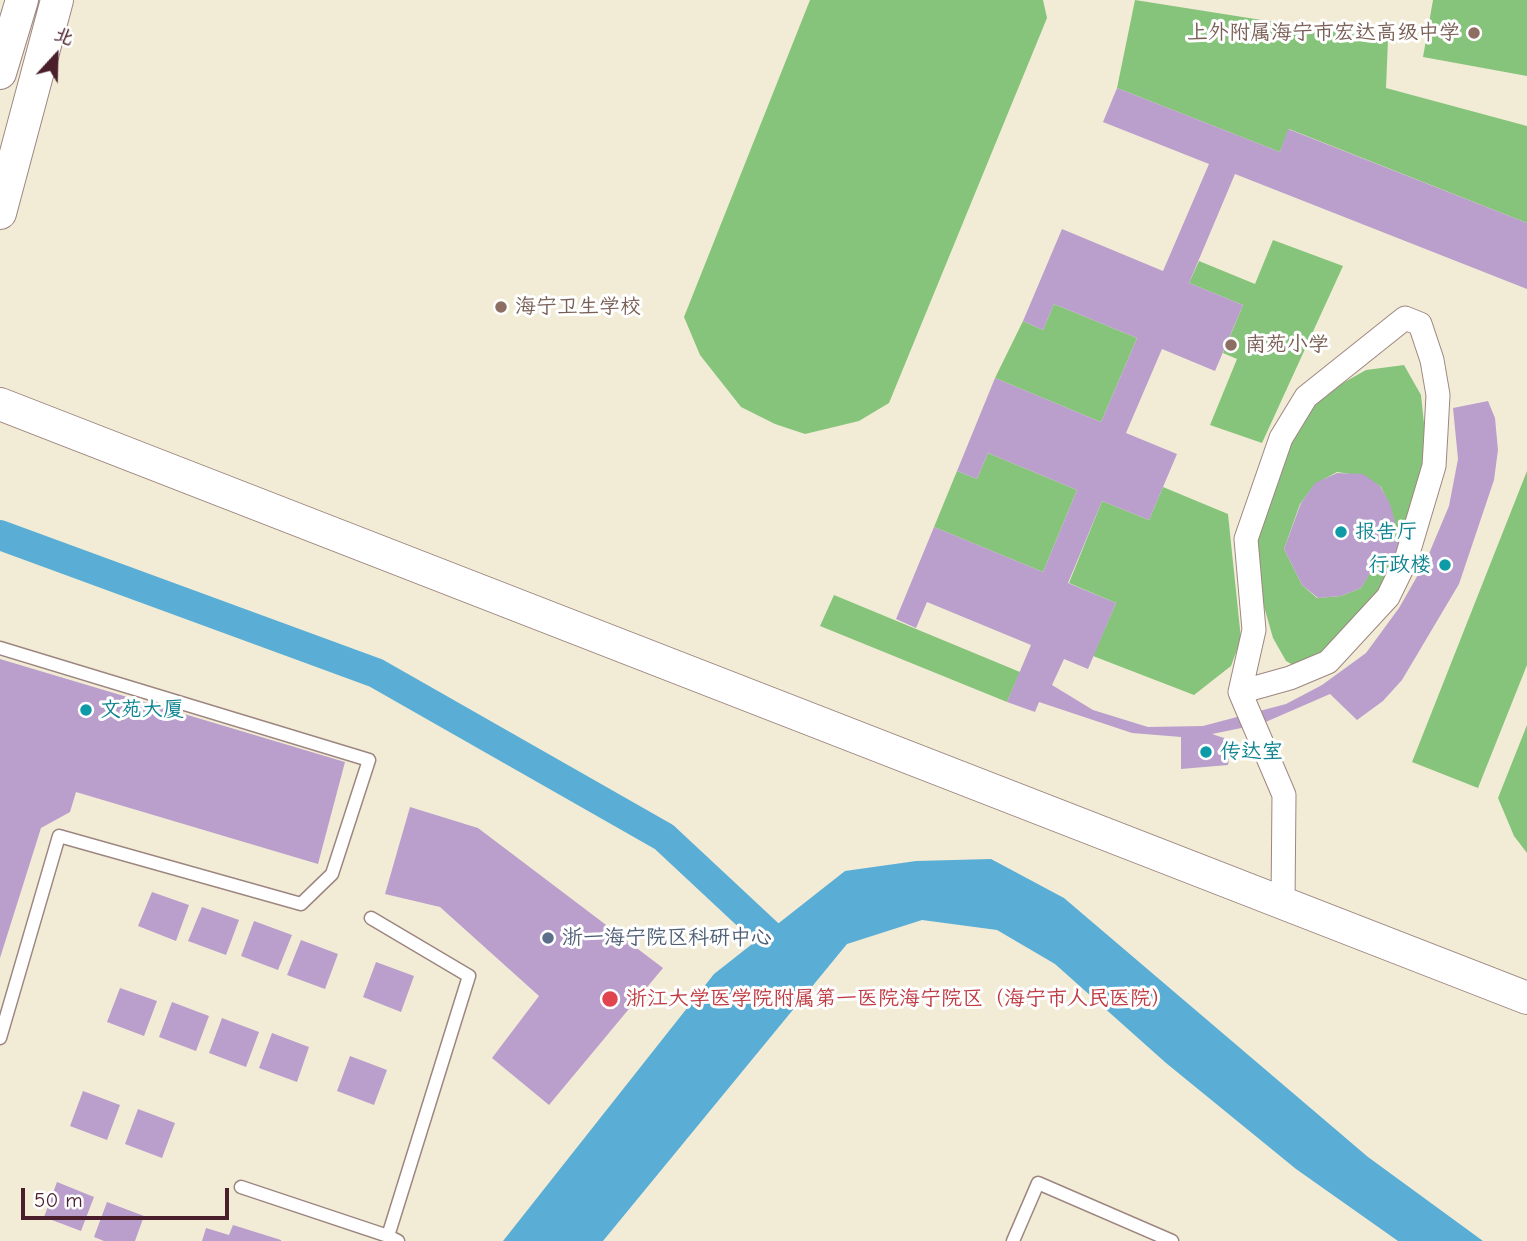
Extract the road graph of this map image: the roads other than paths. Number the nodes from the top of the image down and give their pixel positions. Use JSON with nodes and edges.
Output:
{"nodes":[{"id":1,"x":22,"y":0,"type":"edge"},
{"id":2,"x":57,"y":0,"type":"edge"},
{"id":3,"x":0,"y":74,"type":"edge"},
{"id":4,"x":0,"y":213,"type":"edge"},
{"id":5,"x":0,"y":404,"type":"edge"},
{"id":6,"x":0,"y":648,"type":"edge"},
{"id":7,"x":1240,"y":692,"type":"junction"},
{"id":8,"x":1283,"y":904,"type":"junction"},
{"id":9,"x":371,"y":918,"type":"dead end"},
{"id":10,"x":1527,"y":998,"type":"edge"},
{"id":11,"x":0,"y":1038,"type":"edge"},
{"id":12,"x":241,"y":1187,"type":"dead end"},
{"id":13,"x":393,"y":1238,"type":"edge"},
{"id":14,"x":1013,"y":1241,"type":"edge"},
{"id":15,"x":1172,"y":1241,"type":"edge"}],
"edges":[{"from":1,"to":3,"type":"street"},
{"from":2,"to":4,"type":"street"},
{"from":5,"to":8,"type":"street"},
{"from":6,"to":11,"type":"lane"},
{"from":7,"to":7,"type":"street"},
{"from":7,"to":8,"type":"street"},
{"from":8,"to":10,"type":"street"},
{"from":9,"to":13,"type":"lane"},
{"from":12,"to":13,"type":"lane"},
{"from":14,"to":15,"type":"lane"}]}
